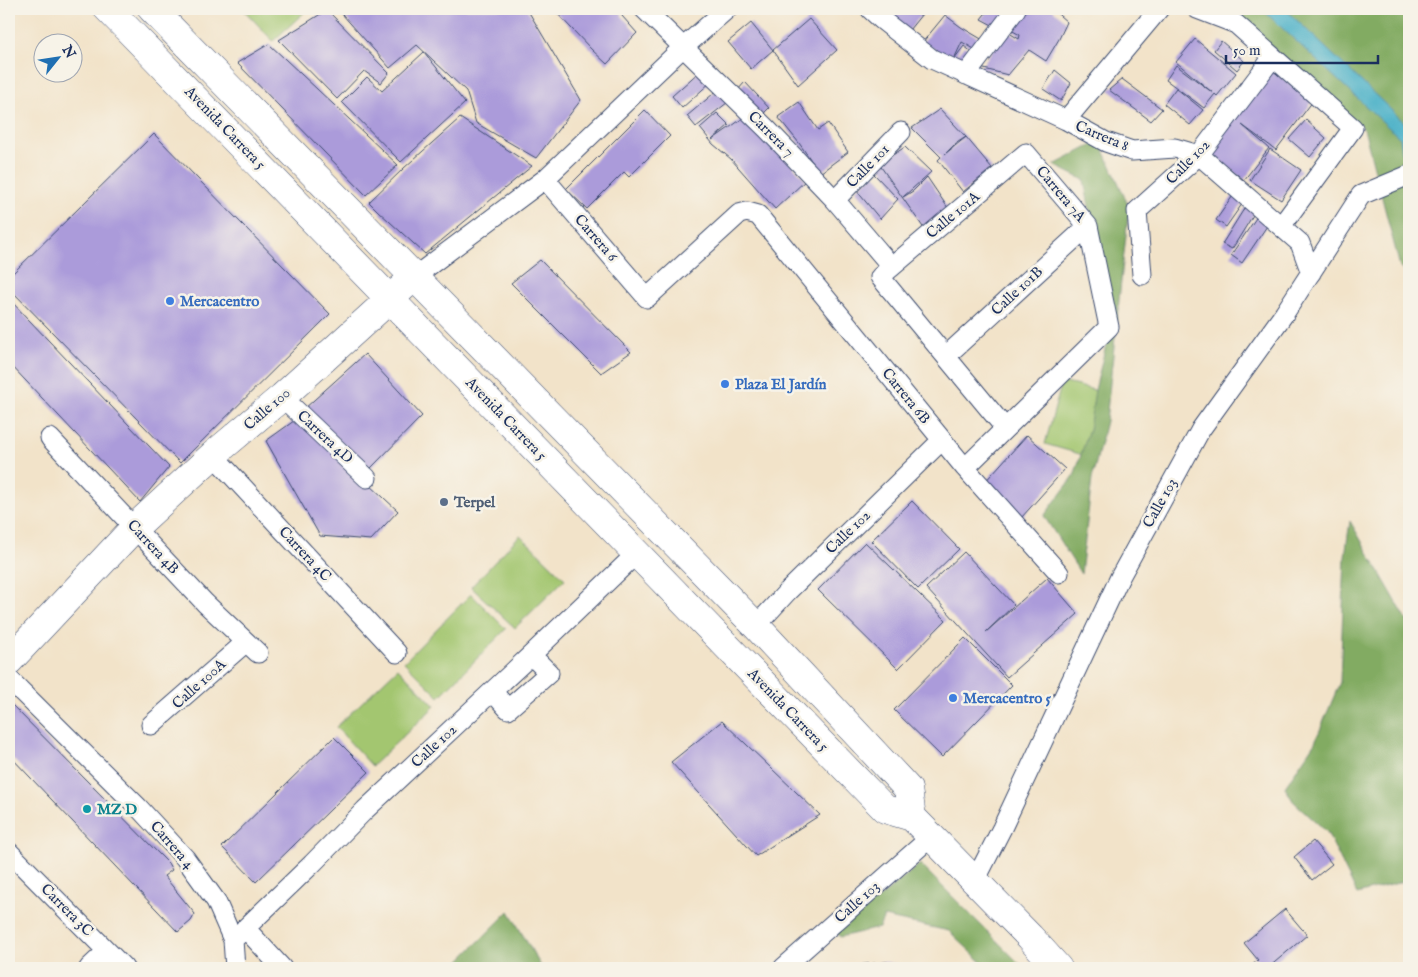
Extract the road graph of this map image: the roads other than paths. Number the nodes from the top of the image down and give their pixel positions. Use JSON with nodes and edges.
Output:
{"nodes":[{"id":1,"x":108,"y":9,"type":"edge"},
{"id":2,"x":152,"y":9,"type":"edge"},
{"id":3,"x":644,"y":9,"type":"edge"},
{"id":4,"x":727,"y":9,"type":"edge"},
{"id":5,"x":870,"y":9,"type":"edge"},
{"id":6,"x":1016,"y":9,"type":"edge"},
{"id":7,"x":1159,"y":9,"type":"edge"},
{"id":8,"x":1197,"y":9,"type":"edge"},
{"id":9,"x":682,"y":48,"type":"junction"},
{"id":10,"x":1273,"y":57,"type":"junction"},
{"id":11,"x":966,"y":75,"type":"junction"},
{"id":12,"x":1066,"y":120,"type":"junction"},
{"id":13,"x":901,"y":132,"type":"dead end"},
{"id":14,"x":1026,"y":152,"type":"joint"},
{"id":15,"x":1199,"y":155,"type":"junction"},
{"id":16,"x":1409,"y":175,"type":"edge"},
{"id":17,"x":545,"y":179,"type":"junction"},
{"id":18,"x":835,"y":200,"type":"junction"},
{"id":19,"x":758,"y":215,"type":"joint"},
{"id":20,"x":1088,"y":226,"type":"junction"},
{"id":21,"x":1282,"y":226,"type":"junction"},
{"id":22,"x":886,"y":272,"type":"junction"},
{"id":23,"x":1311,"y":273,"type":"junction"},
{"id":24,"x":1142,"y":275,"type":"dead end"},
{"id":25,"x":414,"y":277,"type":"junction"},
{"id":26,"x":389,"y":298,"type":"junction"},
{"id":27,"x":946,"y":356,"type":"junction"},
{"id":28,"x":282,"y":397,"type":"junction"},
{"id":29,"x":1005,"y":428,"type":"junction"},
{"id":30,"x":50,"y":438,"type":"dead end"},
{"id":31,"x":942,"y":440,"type":"junction"},
{"id":32,"x":213,"y":455,"type":"junction"},
{"id":33,"x":965,"y":468,"type":"junction"},
{"id":34,"x":367,"y":478,"type":"dead end"},
{"id":35,"x":134,"y":528,"type":"junction"},
{"id":36,"x":636,"y":554,"type":"junction"},
{"id":37,"x":1059,"y":573,"type":"dead end"},
{"id":38,"x":756,"y":626,"type":"junction"},
{"id":39,"x":252,"y":647,"type":"joint"},
{"id":40,"x":397,"y":653,"type":"dead end"},
{"id":41,"x":531,"y":655,"type":"junction"},
{"id":42,"x":9,"y":661,"type":"edge"},
{"id":43,"x":9,"y":678,"type":"edge"},
{"id":44,"x":492,"y":691,"type":"junction"},
{"id":45,"x":151,"y":725,"type":"dead end"},
{"id":46,"x":912,"y":817,"type":"junction"},
{"id":47,"x":932,"y":836,"type":"junction"},
{"id":48,"x":9,"y":852,"type":"edge"},
{"id":49,"x":975,"y":881,"type":"junction"},
{"id":50,"x":239,"y":934,"type":"junction"},
{"id":51,"x":107,"y":951,"type":"junction"},
{"id":52,"x":89,"y":968,"type":"edge"},
{"id":53,"x":124,"y":968,"type":"edge"},
{"id":54,"x":235,"y":968,"type":"edge"},
{"id":55,"x":282,"y":968,"type":"edge"},
{"id":56,"x":783,"y":968,"type":"edge"},
{"id":57,"x":1058,"y":968,"type":"edge"}],
"edges":[{"from":1,"to":26,"type":"main road","name":"Avenida Carrera 5"},
{"from":2,"to":25,"type":"main road","name":"Avenida Carrera 5"},
{"from":3,"to":9,"type":"street","name":"Carrera 7"},
{"from":4,"to":9,"type":"street","name":"Calle 100"},
{"from":5,"to":11,"type":"street","name":"Carrera 8"},
{"from":6,"to":11,"type":"street"},
{"from":7,"to":12,"type":"street"},
{"from":8,"to":10,"type":"street"},
{"from":9,"to":17,"type":"street","name":"Calle 100"},
{"from":9,"to":18,"type":"street","name":"Carrera 7"},
{"from":10,"to":15,"type":"street","name":"Calle 102"},
{"from":10,"to":21,"type":"street"},
{"from":11,"to":12,"type":"street","name":"Carrera 8"},
{"from":12,"to":15,"type":"street","name":"Carrera 8"},
{"from":13,"to":18,"type":"street","name":"Calle 101"},
{"from":14,"to":20,"type":"street","name":"Carrera 7A"},
{"from":14,"to":22,"type":"street","name":"Calle 101A"},
{"from":15,"to":21,"type":"street","name":"Carrera 8"},
{"from":15,"to":24,"type":"street","name":"Calle 102"},
{"from":16,"to":23,"type":"street","name":"Calle 103"},
{"from":17,"to":19,"type":"street","name":"Carrera 6"},
{"from":17,"to":25,"type":"street","name":"Calle 100"},
{"from":18,"to":22,"type":"street","name":"Carrera 7"},
{"from":19,"to":31,"type":"street","name":"Carrera 6B"},
{"from":20,"to":27,"type":"street","name":"Calle 101B"},
{"from":20,"to":29,"type":"street","name":"Carrera 7A"},
{"from":21,"to":23,"type":"street","name":"Carrera 8"},
{"from":22,"to":27,"type":"street","name":"Carrera 7"},
{"from":23,"to":49,"type":"street","name":"Calle 103"},
{"from":25,"to":26,"type":"main road","name":"Calle 100"},
{"from":25,"to":38,"type":"main road","name":"Avenida Carrera 5"},
{"from":26,"to":28,"type":"main road","name":"Calle 100"},
{"from":26,"to":36,"type":"main road","name":"Avenida Carrera 5"},
{"from":27,"to":29,"type":"street","name":"Carrera 7"},
{"from":28,"to":32,"type":"main road","name":"Calle 100"},
{"from":28,"to":34,"type":"street","name":"Carrera 4D"},
{"from":29,"to":33,"type":"street"},
{"from":30,"to":35,"type":"street","name":"Carrera 4B"},
{"from":31,"to":33,"type":"street","name":"Carrera 6B"},
{"from":31,"to":38,"type":"street","name":"Calle 102"},
{"from":32,"to":35,"type":"main road","name":"Calle 100"},
{"from":32,"to":40,"type":"street","name":"Carrera 4C"},
{"from":33,"to":37,"type":"street","name":"Carrera 6B"},
{"from":35,"to":39,"type":"street","name":"Carrera 4B"},
{"from":35,"to":42,"type":"main road","name":"Calle 100"},
{"from":36,"to":41,"type":"street","name":"Calle 102"},
{"from":36,"to":46,"type":"main road","name":"Avenida Carrera 5"},
{"from":38,"to":46,"type":"main road","name":"Avenida Carrera 5"},
{"from":39,"to":45,"type":"street","name":"Calle 100A"},
{"from":41,"to":44,"type":"street","name":"Calle 102"},
{"from":41,"to":44,"type":"street"},
{"from":43,"to":50,"type":"street","name":"Carrera 4"},
{"from":44,"to":50,"type":"street","name":"Calle 102"},
{"from":46,"to":47,"type":"main road","name":"Avenida Carrera 5"},
{"from":47,"to":49,"type":"main road","name":"Avenida Carrera 5"},
{"from":47,"to":56,"type":"street","name":"Calle 103"},
{"from":48,"to":51,"type":"street","name":"Carrera 3C"},
{"from":49,"to":57,"type":"main road","name":"Avenida Carrera 5"},
{"from":50,"to":54,"type":"street"},
{"from":50,"to":55,"type":"street","name":"Carrera 4"},
{"from":51,"to":52,"type":"street"},
{"from":51,"to":53,"type":"street","name":"Carrera 3C"}]}
